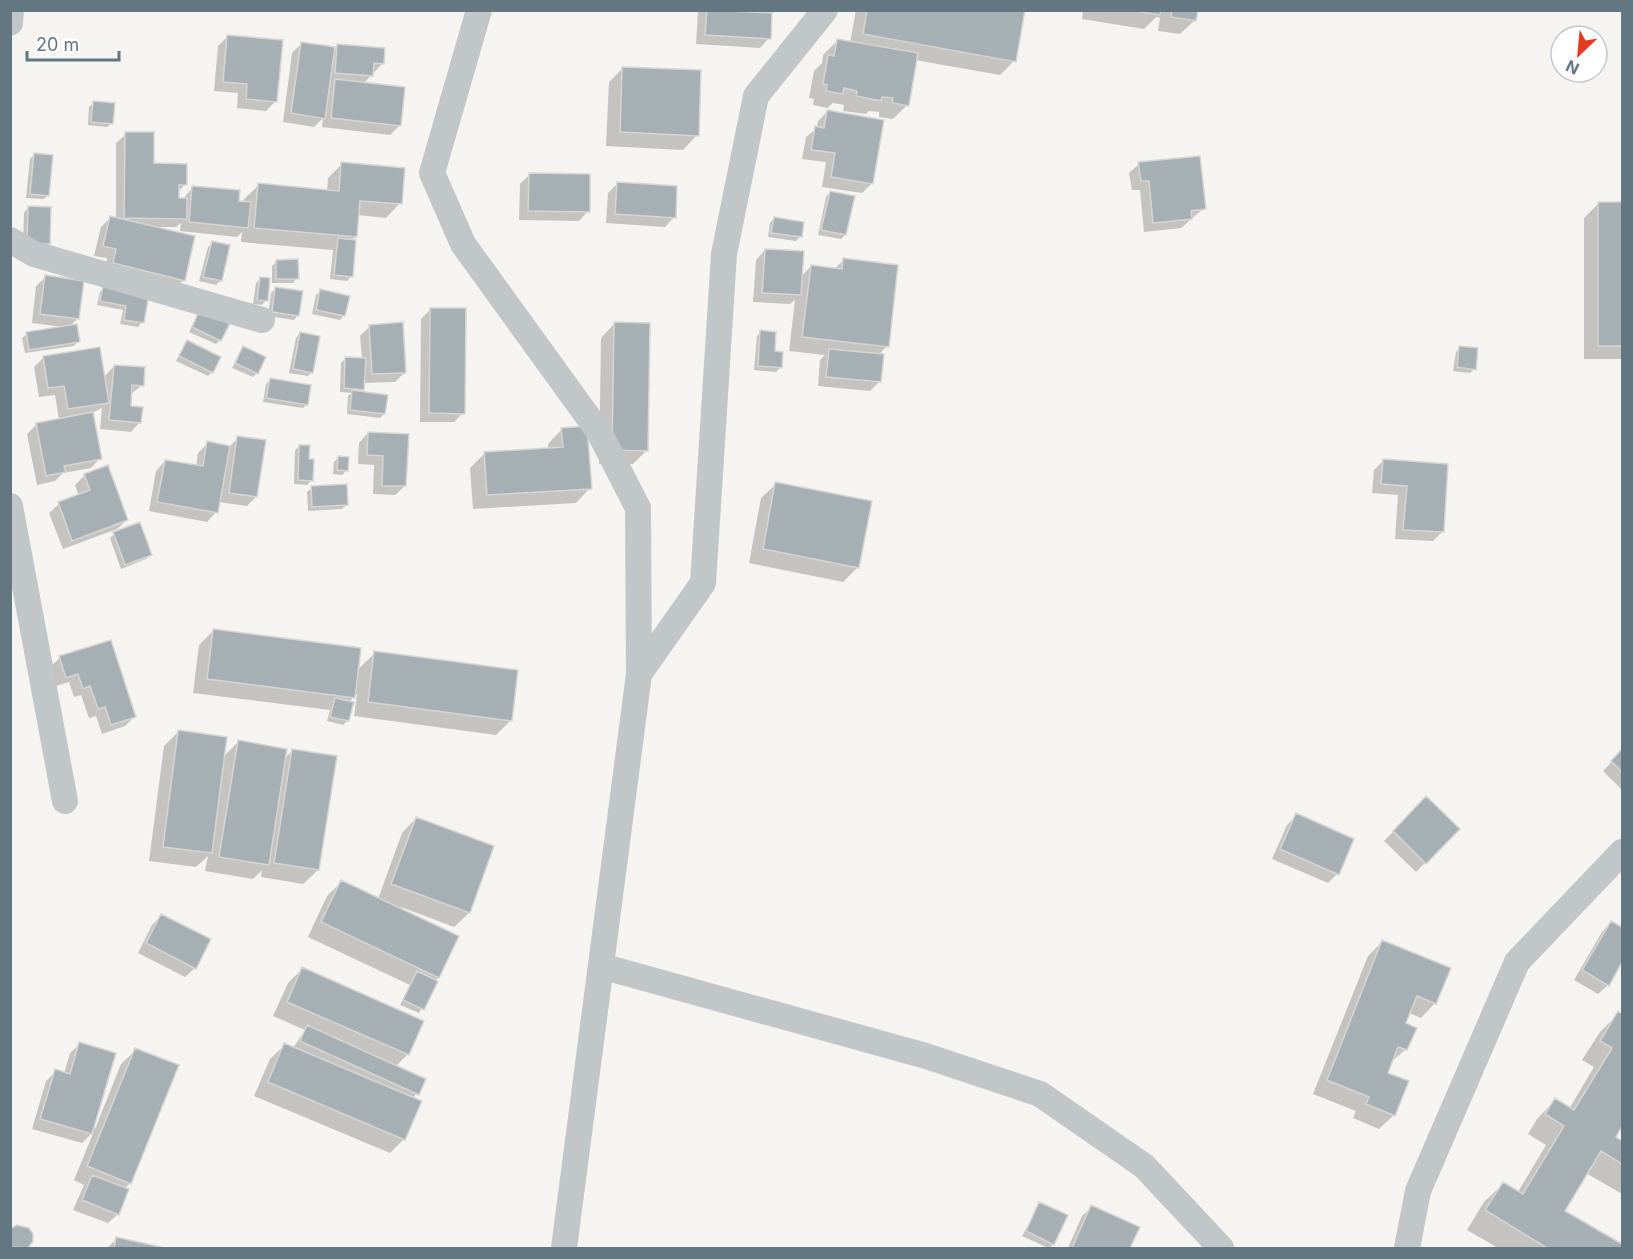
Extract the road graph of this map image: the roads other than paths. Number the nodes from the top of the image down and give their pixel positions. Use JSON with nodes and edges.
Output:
{"nodes":[{"id":1,"x":12,"y":10,"type":"edge"},
{"id":2,"x":479,"y":10,"type":"edge"},
{"id":3,"x":825,"y":10,"type":"edge"},
{"id":4,"x":10,"y":23,"type":"edge"},
{"id":5,"x":10,"y":240,"type":"edge"},
{"id":6,"x":262,"y":320,"type":"dead end"},
{"id":7,"x":10,"y":506,"type":"edge"},
{"id":8,"x":639,"y":675,"type":"junction"},
{"id":9,"x":65,"y":801,"type":"dead end"},
{"id":10,"x":1623,"y":852,"type":"edge"},
{"id":11,"x":601,"y":966,"type":"junction"},
{"id":12,"x":564,"y":1248,"type":"edge"},
{"id":13,"x":1221,"y":1248,"type":"edge"},
{"id":14,"x":1407,"y":1248,"type":"edge"}],
"edges":[{"from":1,"to":4,"type":"street"},
{"from":2,"to":8,"type":"street"},
{"from":3,"to":8,"type":"street"},
{"from":5,"to":6,"type":"street"},
{"from":7,"to":9,"type":"street"},
{"from":8,"to":11,"type":"street"},
{"from":10,"to":14,"type":"street"},
{"from":11,"to":12,"type":"street"},
{"from":11,"to":13,"type":"street"}]}
